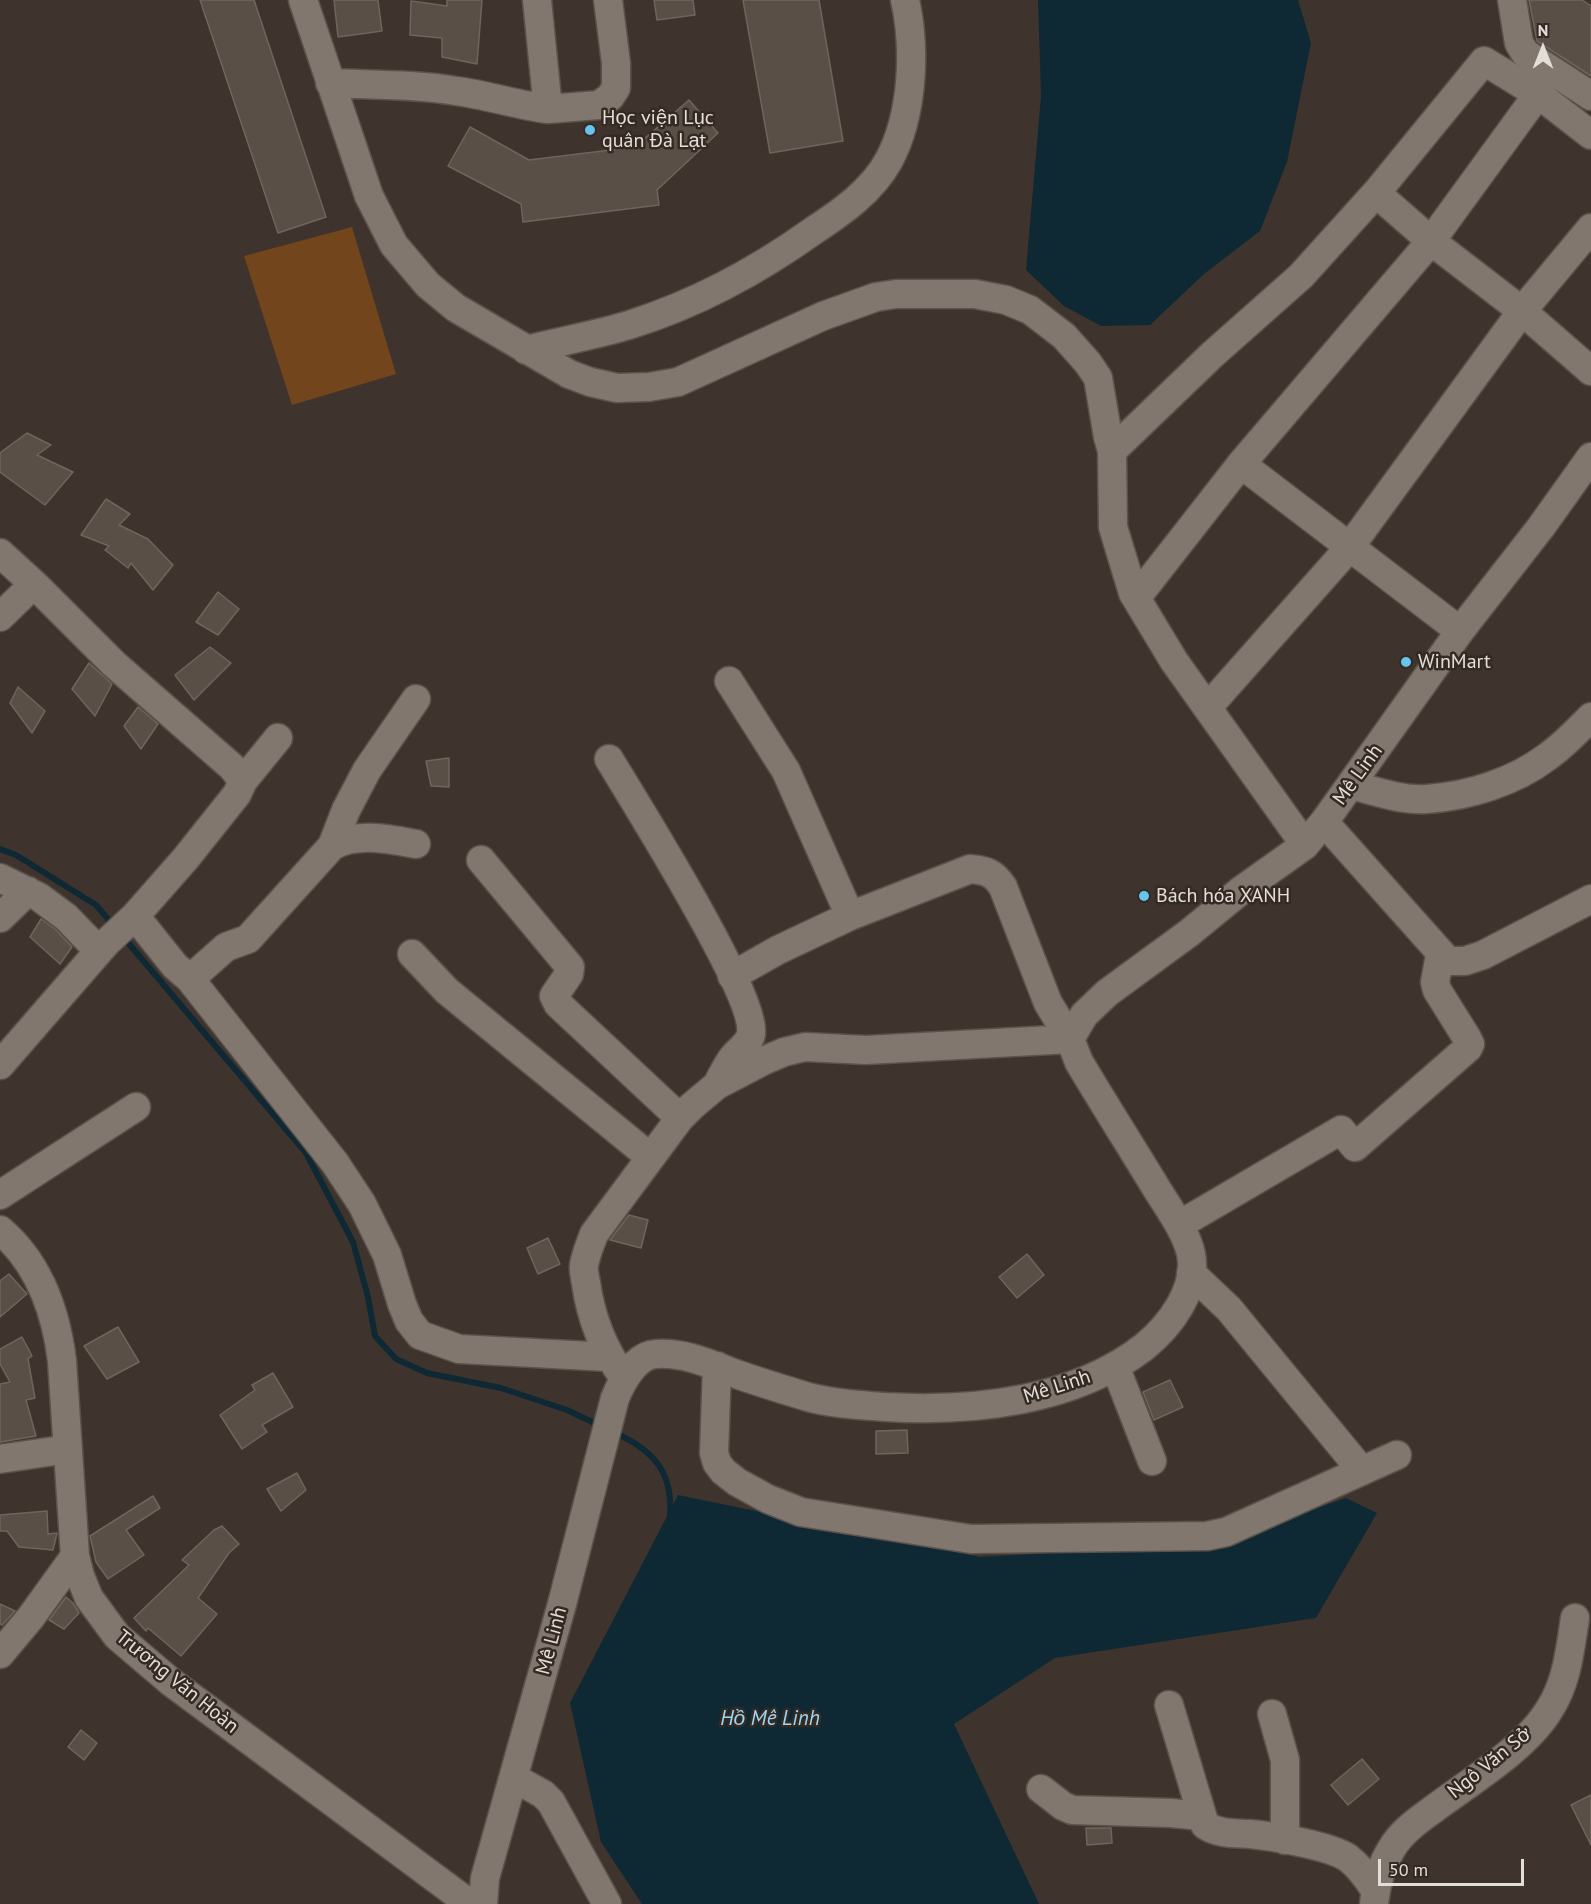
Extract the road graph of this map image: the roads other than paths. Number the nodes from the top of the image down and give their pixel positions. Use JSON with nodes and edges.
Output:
{"nodes":[{"id":1,"x":303,"y":0,"type":"edge"},
{"id":2,"x":537,"y":0,"type":"edge"},
{"id":3,"x":608,"y":0,"type":"edge"},
{"id":4,"x":905,"y":0,"type":"edge"},
{"id":5,"x":1512,"y":0,"type":"edge"},
{"id":6,"x":330,"y":83,"type":"junction"},
{"id":7,"x":1538,"y":94,"type":"junction"},
{"id":8,"x":1591,"y":96,"type":"edge"},
{"id":9,"x":548,"y":109,"type":"junction"},
{"id":10,"x":1591,"y":135,"type":"edge"},
{"id":11,"x":1376,"y":193,"type":"junction"},
{"id":12,"x":1591,"y":228,"type":"edge"},
{"id":13,"x":1431,"y":241,"type":"junction"},
{"id":14,"x":1522,"y":311,"type":"junction"},
{"id":15,"x":526,"y":350,"type":"junction"},
{"id":16,"x":1591,"y":371,"type":"edge"},
{"id":17,"x":1112,"y":451,"type":"junction"},
{"id":18,"x":1591,"y":457,"type":"edge"},
{"id":19,"x":1241,"y":464,"type":"junction"},
{"id":20,"x":1349,"y":548,"type":"junction"},
{"id":21,"x":0,"y":553,"type":"edge"},
{"id":22,"x":34,"y":584,"type":"junction"},
{"id":23,"x":1137,"y":597,"type":"junction"},
{"id":24,"x":0,"y":617,"type":"edge"},
{"id":25,"x":1460,"y":631,"type":"junction"},
{"id":26,"x":729,"y":681,"type":"dead end"},
{"id":27,"x":416,"y":699,"type":"dead end"},
{"id":28,"x":1208,"y":707,"type":"junction"},
{"id":29,"x":1591,"y":717,"type":"edge"},
{"id":30,"x":278,"y":738,"type":"dead end"},
{"id":31,"x":609,"y":759,"type":"dead end"},
{"id":32,"x":243,"y":781,"type":"junction"},
{"id":33,"x":1351,"y":785,"type":"junction"},
{"id":34,"x":1324,"y":822,"type":"junction"},
{"id":35,"x":416,"y":844,"type":"dead end"},
{"id":36,"x":1305,"y":845,"type":"junction"},
{"id":37,"x":332,"y":846,"type":"junction"},
{"id":38,"x":482,"y":860,"type":"dead end"},
{"id":39,"x":0,"y":878,"type":"edge"},
{"id":40,"x":28,"y":891,"type":"junction"},
{"id":41,"x":1591,"y":899,"type":"edge"},
{"id":42,"x":850,"y":916,"type":"junction"},
{"id":43,"x":0,"y":918,"type":"edge"},
{"id":44,"x":116,"y":934,"type":"junction"},
{"id":45,"x":412,"y":954,"type":"dead end"},
{"id":46,"x":1440,"y":955,"type":"junction"},
{"id":47,"x":732,"y":976,"type":"junction"},
{"id":48,"x":190,"y":979,"type":"junction"},
{"id":49,"x":1070,"y":1039,"type":"junction"},
{"id":50,"x":0,"y":1065,"type":"edge"},
{"id":51,"x":717,"y":1085,"type":"junction"},
{"id":52,"x":136,"y":1107,"type":"dead end"},
{"id":53,"x":680,"y":1118,"type":"junction"},
{"id":54,"x":650,"y":1157,"type":"junction"},
{"id":55,"x":0,"y":1195,"type":"edge"},
{"id":56,"x":1179,"y":1225,"type":"junction"},
{"id":57,"x":0,"y":1230,"type":"edge"},
{"id":58,"x":1191,"y":1273,"type":"junction"},
{"id":59,"x":717,"y":1366,"type":"junction"},
{"id":60,"x":1115,"y":1366,"type":"junction"},
{"id":61,"x":616,"y":1378,"type":"junction"},
{"id":62,"x":68,"y":1449,"type":"junction"},
{"id":63,"x":1397,"y":1455,"type":"dead end"},
{"id":64,"x":0,"y":1459,"type":"edge"},
{"id":65,"x":1152,"y":1461,"type":"dead end"},
{"id":66,"x":1362,"y":1471,"type":"junction"},
{"id":67,"x":75,"y":1556,"type":"junction"},
{"id":68,"x":1575,"y":1618,"type":"dead end"},
{"id":69,"x":0,"y":1654,"type":"edge"},
{"id":70,"x":1169,"y":1705,"type":"dead end"},
{"id":71,"x":1272,"y":1714,"type":"dead end"},
{"id":72,"x":514,"y":1778,"type":"junction"},
{"id":73,"x":1041,"y":1789,"type":"dead end"},
{"id":74,"x":1201,"y":1816,"type":"junction"},
{"id":75,"x":1285,"y":1840,"type":"junction"},
{"id":76,"x":1375,"y":1897,"type":"edge"},
{"id":77,"x":470,"y":1904,"type":"edge"},
{"id":78,"x":483,"y":1904,"type":"edge"},
{"id":79,"x":607,"y":1904,"type":"edge"}],
"edges":[{"from":1,"to":6,"type":"street"},
{"from":2,"to":9,"type":"street"},
{"from":3,"to":9,"type":"street"},
{"from":4,"to":15,"type":"street"},
{"from":5,"to":8,"type":"street"},
{"from":6,"to":9,"type":"street"},
{"from":6,"to":15,"type":"street"},
{"from":7,"to":10,"type":"street"},
{"from":7,"to":11,"type":"street"},
{"from":7,"to":13,"type":"street"},
{"from":11,"to":13,"type":"street"},
{"from":11,"to":17,"type":"street"},
{"from":12,"to":14,"type":"street"},
{"from":13,"to":14,"type":"street"},
{"from":13,"to":19,"type":"street"},
{"from":14,"to":16,"type":"street"},
{"from":14,"to":20,"type":"street"},
{"from":15,"to":17,"type":"street"},
{"from":17,"to":23,"type":"street"},
{"from":18,"to":25,"type":"street","name":"Mê Linh"},
{"from":19,"to":20,"type":"street"},
{"from":19,"to":23,"type":"street"},
{"from":20,"to":25,"type":"street"},
{"from":20,"to":28,"type":"street"},
{"from":21,"to":22,"type":"street"},
{"from":22,"to":24,"type":"street"},
{"from":22,"to":32,"type":"street"},
{"from":23,"to":28,"type":"street"},
{"from":25,"to":33,"type":"street","name":"Mê Linh"},
{"from":26,"to":42,"type":"street"},
{"from":27,"to":37,"type":"street"},
{"from":28,"to":36,"type":"street"},
{"from":29,"to":33,"type":"street"},
{"from":30,"to":32,"type":"street"},
{"from":31,"to":47,"type":"street"},
{"from":32,"to":44,"type":"street"},
{"from":33,"to":34,"type":"street","name":"Mê Linh"},
{"from":34,"to":36,"type":"street","name":"Mê Linh"},
{"from":34,"to":46,"type":"street"},
{"from":35,"to":37,"type":"street"},
{"from":36,"to":49,"type":"street","name":"Mê Linh"},
{"from":37,"to":48,"type":"street"},
{"from":38,"to":53,"type":"street"},
{"from":39,"to":40,"type":"street"},
{"from":40,"to":43,"type":"street"},
{"from":40,"to":44,"type":"street"},
{"from":41,"to":46,"type":"street"},
{"from":42,"to":47,"type":"street"},
{"from":42,"to":49,"type":"street"},
{"from":44,"to":48,"type":"street"},
{"from":44,"to":50,"type":"street"},
{"from":45,"to":54,"type":"street"},
{"from":46,"to":56,"type":"street"},
{"from":47,"to":51,"type":"street"},
{"from":48,"to":61,"type":"street"},
{"from":49,"to":51,"type":"street"},
{"from":49,"to":56,"type":"street","name":"Mê Linh"},
{"from":51,"to":53,"type":"street"},
{"from":52,"to":55,"type":"street"},
{"from":53,"to":54,"type":"street"},
{"from":54,"to":61,"type":"street"},
{"from":56,"to":58,"type":"street","name":"Mê Linh"},
{"from":57,"to":62,"type":"street","name":"Trương Văn Hoàn"},
{"from":58,"to":60,"type":"street","name":"Mê Linh"},
{"from":58,"to":66,"type":"street"},
{"from":59,"to":60,"type":"street","name":"Mê Linh"},
{"from":59,"to":61,"type":"street","name":"Mê Linh"},
{"from":59,"to":66,"type":"street"},
{"from":60,"to":65,"type":"street"},
{"from":61,"to":72,"type":"street","name":"Mê Linh"},
{"from":62,"to":64,"type":"street"},
{"from":62,"to":67,"type":"street","name":"Trương Văn Hoàn"},
{"from":63,"to":66,"type":"street"},
{"from":67,"to":69,"type":"street"},
{"from":67,"to":77,"type":"street","name":"Trương Văn Hoàn"},
{"from":68,"to":76,"type":"street","name":"Ngô Văn Sở"},
{"from":70,"to":74,"type":"street"},
{"from":71,"to":75,"type":"street"},
{"from":72,"to":78,"type":"street","name":"Mê Linh"},
{"from":72,"to":79,"type":"street"},
{"from":73,"to":74,"type":"street"},
{"from":74,"to":75,"type":"street","name":"Ngô Văn Sở"},
{"from":75,"to":76,"type":"street","name":"Ngô Văn Sở"}]}
